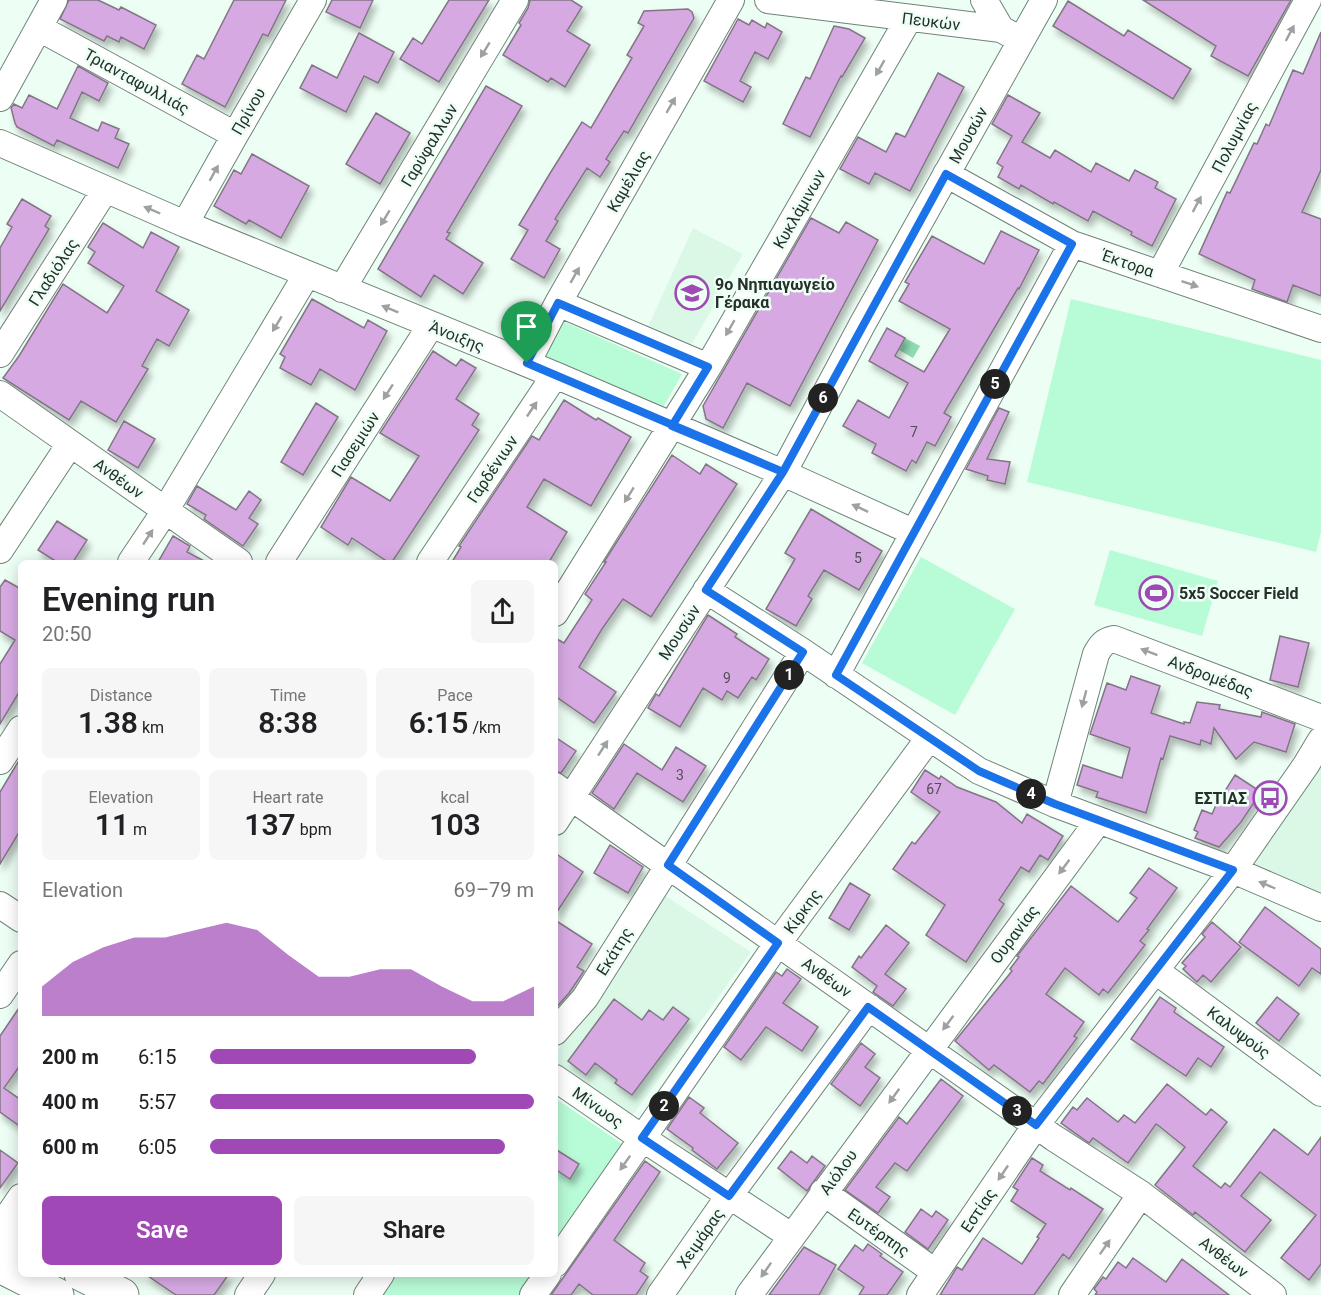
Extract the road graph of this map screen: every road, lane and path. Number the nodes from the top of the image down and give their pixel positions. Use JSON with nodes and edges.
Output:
{"nodes":[{"id":1,"x":54,"y":0,"type":"edge"},
{"id":2,"x":313,"y":0,"type":"edge"},
{"id":3,"x":515,"y":0,"type":"edge"},
{"id":4,"x":731,"y":0,"type":"edge"},
{"id":5,"x":768,"y":0,"type":"edge"},
{"id":6,"x":984,"y":0,"type":"edge"},
{"id":7,"x":1044,"y":0,"type":"edge"},
{"id":8,"x":1308,"y":0,"type":"edge"},
{"id":9,"x":909,"y":18,"type":"junction"},
{"id":10,"x":39,"y":28,"type":"junction"},
{"id":11,"x":1011,"y":35,"type":"junction"},
{"id":12,"x":0,"y":98,"type":"edge"},
{"id":13,"x":235,"y":135,"type":"junction"},
{"id":14,"x":0,"y":143,"type":"edge"},
{"id":15,"x":946,"y":174,"type":"junction"},
{"id":16,"x":105,"y":190,"type":"junction"},
{"id":17,"x":185,"y":224,"type":"junction"},
{"id":18,"x":1072,"y":244,"type":"junction"},
{"id":19,"x":307,"y":274,"type":"junction"},
{"id":20,"x":1160,"y":274,"type":"junction"},
{"id":21,"x":342,"y":289,"type":"junction"},
{"id":22,"x":558,"y":303,"type":"junction"},
{"id":23,"x":431,"y":325,"type":"junction"},
{"id":24,"x":1321,"y":329,"type":"edge"},
{"id":25,"x":0,"y":354,"type":"edge"},
{"id":26,"x":527,"y":363,"type":"junction"},
{"id":27,"x":708,"y":367,"type":"junction"},
{"id":28,"x":555,"y":375,"type":"junction"},
{"id":29,"x":0,"y":394,"type":"edge"},
{"id":30,"x":672,"y":426,"type":"junction"},
{"id":31,"x":70,"y":444,"type":"junction"},
{"id":32,"x":783,"y":472,"type":"junction"},
{"id":33,"x":165,"y":511,"type":"junction"},
{"id":34,"x":913,"y":532,"type":"junction"},
{"id":35,"x":0,"y":549,"type":"edge"},
{"id":36,"x":132,"y":560,"type":"edge"},
{"id":37,"x":236,"y":560,"type":"edge"},
{"id":38,"x":280,"y":560,"type":"edge"},
{"id":39,"x":431,"y":560,"type":"edge"},
{"id":40,"x":706,"y":590,"type":"junction"},
{"id":41,"x":558,"y":608,"type":"edge"},
{"id":42,"x":803,"y":652,"type":"junction"},
{"id":43,"x":836,"y":675,"type":"junction"},
{"id":44,"x":1321,"y":718,"type":"edge"},
{"id":45,"x":18,"y":734,"type":"edge"},
{"id":46,"x":929,"y":738,"type":"junction"},
{"id":47,"x":1321,"y":740,"type":"edge"},
{"id":48,"x":0,"y":761,"type":"edge"},
{"id":49,"x":563,"y":791,"type":"edge"},
{"id":50,"x":1055,"y":804,"type":"junction"},
{"id":51,"x":558,"y":810,"type":"edge"},
{"id":52,"x":1099,"y":820,"type":"junction"},
{"id":53,"x":668,"y":865,"type":"junction"},
{"id":54,"x":1233,"y":870,"type":"junction"},
{"id":55,"x":0,"y":905,"type":"edge"},
{"id":56,"x":1321,"y":908,"type":"edge"},
{"id":57,"x":18,"y":917,"type":"edge"},
{"id":58,"x":778,"y":943,"type":"junction"},
{"id":59,"x":18,"y":968,"type":"edge"},
{"id":60,"x":1156,"y":971,"type":"junction"},
{"id":61,"x":0,"y":994,"type":"edge"},
{"id":62,"x":868,"y":1007,"type":"junction"},
{"id":63,"x":558,"y":1029,"type":"edge"},
{"id":64,"x":928,"y":1049,"type":"junction"},
{"id":65,"x":558,"y":1080,"type":"edge"},
{"id":66,"x":1321,"y":1093,"type":"edge"},
{"id":67,"x":1036,"y":1125,"type":"junction"},
{"id":68,"x":642,"y":1138,"type":"junction"},
{"id":69,"x":823,"y":1192,"type":"junction"},
{"id":70,"x":1141,"y":1194,"type":"junction"},
{"id":71,"x":729,"y":1196,"type":"junction"},
{"id":72,"x":18,"y":1201,"type":"edge"},
{"id":73,"x":0,"y":1228,"type":"edge"},
{"id":74,"x":0,"y":1234,"type":"edge"},
{"id":75,"x":791,"y":1236,"type":"junction"},
{"id":76,"x":18,"y":1243,"type":"edge"},
{"id":77,"x":558,"y":1260,"type":"edge"},
{"id":78,"x":0,"y":1266,"type":"edge"},
{"id":79,"x":935,"y":1272,"type":"junction"},
{"id":80,"x":18,"y":1275,"type":"edge"},
{"id":81,"x":22,"y":1277,"type":"edge"},
{"id":82,"x":90,"y":1277,"type":"edge"},
{"id":83,"x":260,"y":1277,"type":"edge"},
{"id":84,"x":379,"y":1277,"type":"edge"},
{"id":85,"x":546,"y":1277,"type":"edge"},
{"id":86,"x":122,"y":1287,"type":"edge"},
{"id":87,"x":57,"y":1295,"type":"edge"},
{"id":88,"x":248,"y":1295,"type":"edge"},
{"id":89,"x":367,"y":1295,"type":"edge"},
{"id":90,"x":533,"y":1295,"type":"edge"},
{"id":91,"x":660,"y":1295,"type":"edge"},
{"id":92,"x":749,"y":1295,"type":"edge"},
{"id":93,"x":920,"y":1295,"type":"edge"},
{"id":94,"x":1071,"y":1295,"type":"edge"},
{"id":95,"x":1273,"y":1295,"type":"edge"}],
"edges":[{"from":1,"to":10,"type":"street"},
{"from":2,"to":13,"type":"street","name":"Πρίνου"},
{"from":3,"to":21,"type":"street","name":"Γαρύφαλλων","one_way":true},
{"from":22,"to":4,"type":"street","name":"Καμέλιας","one_way":true},
{"from":5,"to":9,"type":"street","name":"Πευκών"},
{"from":6,"to":11,"type":"street"},
{"from":7,"to":11,"type":"street","name":"Μουσών"},
{"from":20,"to":8,"type":"street","name":"Πολυμνίας","one_way":true},
{"from":9,"to":11,"type":"street","name":"Πευκών"},
{"from":9,"to":27,"type":"street","name":"Κυκλάμινων","one_way":true},
{"from":10,"to":12,"type":"street"},
{"from":10,"to":13,"type":"street","name":"Τριανταφυλλιάς"},
{"from":11,"to":15,"type":"street","name":"Μουσών"},
{"from":17,"to":13,"type":"street","name":"Πρίνου","one_way":true},
{"from":14,"to":16,"type":"street","name":"Άνοιξης"},
{"from":15,"to":18,"type":"street","name":"Έκτορα"},
{"from":15,"to":32,"type":"street","name":"Μουσών"},
{"from":17,"to":16,"type":"street","name":"Άνοιξης","one_way":true},
{"from":16,"to":25,"type":"street","name":"Γλαδιόλας"},
{"from":17,"to":19,"type":"street","name":"Άνοιξης"},
{"from":18,"to":20,"type":"street","name":"Έκτορα"},
{"from":18,"to":34,"type":"street"},
{"from":19,"to":21,"type":"street","name":"Άνοιξης"},
{"from":19,"to":33,"type":"street","one_way":true},
{"from":20,"to":24,"type":"street","name":"Έκτορα","one_way":true},
{"from":23,"to":21,"type":"street","name":"Άνοιξης","one_way":true},
{"from":22,"to":26,"type":"street","name":"Καμέλιας"},
{"from":22,"to":27,"type":"street"},
{"from":23,"to":26,"type":"street","name":"Άνοιξης"},
{"from":23,"to":38,"type":"street","name":"Γιασεμιών","one_way":true},
{"from":26,"to":28,"type":"street","name":"Άνοιξης"},
{"from":27,"to":30,"type":"street","name":"Κυκλάμινων"},
{"from":28,"to":30,"type":"street","name":"Άνοιξης"},
{"from":39,"to":28,"type":"street","name":"Γαρδένιων","one_way":true},
{"from":29,"to":31,"type":"street","name":"Ανθέων"},
{"from":30,"to":32,"type":"street","name":"Άνοιξης"},
{"from":30,"to":41,"type":"street","name":"Κυκλάμινων","one_way":true},
{"from":31,"to":33,"type":"street","name":"Ανθέων"},
{"from":31,"to":35,"type":"street"},
{"from":34,"to":32,"type":"street","name":"Άνοιξης","one_way":true},
{"from":32,"to":40,"type":"street","name":"Μουσών"},
{"from":36,"to":33,"type":"street","one_way":true},
{"from":33,"to":37,"type":"street","name":"Ανθέων"},
{"from":34,"to":43,"type":"street"},
{"from":40,"to":42,"type":"street"},
{"from":49,"to":40,"type":"street","name":"Μουσών","one_way":true},
{"from":42,"to":43,"type":"street"},
{"from":42,"to":53,"type":"street","name":"Εκάτης"},
{"from":43,"to":46,"type":"street"},
{"from":44,"to":50,"type":"street","name":"Ανδρομέδας","one_way":true},
{"from":45,"to":48,"type":"street"},
{"from":46,"to":50,"type":"street"},
{"from":46,"to":58,"type":"street","name":"Κίρκης"},
{"from":47,"to":54,"type":"street","name":"Εστίας"},
{"from":49,"to":51,"type":"street","name":"Μουσών"},
{"from":49,"to":53,"type":"street","name":"Ανθέων"},
{"from":50,"to":52,"type":"street"},
{"from":52,"to":54,"type":"street"},
{"from":52,"to":64,"type":"street","name":"Ουρανίας","one_way":true},
{"from":53,"to":58,"type":"street","name":"Ανθέων"},
{"from":53,"to":63,"type":"street","name":"Εκάτης"},
{"from":56,"to":54,"type":"street","one_way":true},
{"from":54,"to":60,"type":"street","name":"Εστίας"},
{"from":55,"to":57,"type":"street"},
{"from":58,"to":62,"type":"street","name":"Ανθέων"},
{"from":58,"to":68,"type":"street","name":"Κίρκης"},
{"from":59,"to":61,"type":"street"},
{"from":60,"to":66,"type":"street","name":"Καλυψούς"},
{"from":60,"to":67,"type":"street","name":"Εστίας"},
{"from":62,"to":64,"type":"street","name":"Ανθέων"},
{"from":62,"to":71,"type":"street","name":"Χειμάρας"},
{"from":64,"to":67,"type":"street","name":"Ανθέων"},
{"from":64,"to":69,"type":"street","name":"Αιόλου","one_way":true},
{"from":65,"to":68,"type":"street","name":"Μίνωος"},
{"from":67,"to":70,"type":"street","name":"Ανθέων"},
{"from":67,"to":79,"type":"street","name":"Εστίας","one_way":true},
{"from":68,"to":71,"type":"street","name":"Μίνωος"},
{"from":68,"to":77,"type":"street","name":"Κίρκης","one_way":true},
{"from":69,"to":75,"type":"street","name":"Αιόλου"},
{"from":69,"to":79,"type":"street","name":"Ευτέρπης"},
{"from":94,"to":70,"type":"street","one_way":true},
{"from":70,"to":95,"type":"street","name":"Ανθέων"},
{"from":71,"to":75,"type":"street","name":"Μίνωος"},
{"from":71,"to":91,"type":"street","name":"Χειμάρας"},
{"from":72,"to":73,"type":"street"},
{"from":74,"to":76,"type":"main road"},
{"from":75,"to":92,"type":"street","name":"Αιόλου","one_way":true},
{"from":78,"to":80,"type":"main road"},
{"from":79,"to":93,"type":"street","name":"Εστίας"},
{"from":81,"to":87,"type":"main road"},
{"from":82,"to":86,"type":"main road"},
{"from":83,"to":88,"type":"street"},
{"from":84,"to":89,"type":"street"},
{"from":85,"to":90,"type":"street"}]}
